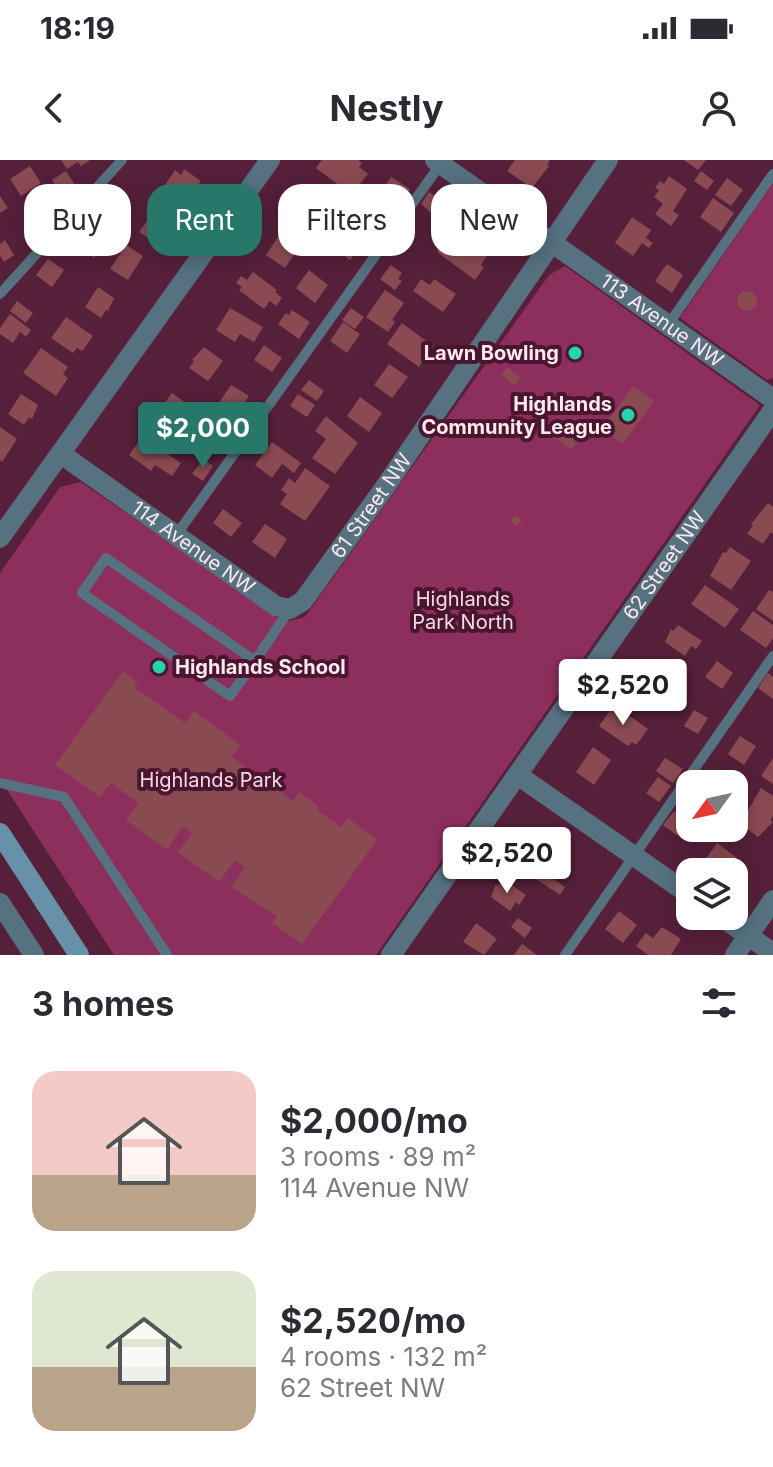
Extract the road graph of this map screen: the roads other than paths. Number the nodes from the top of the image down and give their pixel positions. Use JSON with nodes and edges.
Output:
{"nodes":[{"id":1,"x":122,"y":160,"type":"edge"},
{"id":2,"x":270,"y":160,"type":"edge"},
{"id":3,"x":608,"y":160,"type":"edge"},
{"id":4,"x":439,"y":161,"type":"edge"},
{"id":5,"x":773,"y":174,"type":"edge"},
{"id":6,"x":551,"y":242,"type":"junction"},
{"id":7,"x":0,"y":294,"type":"edge"},
{"id":8,"x":668,"y":325,"type":"junction"},
{"id":9,"x":773,"y":399,"type":"edge"},
{"id":10,"x":773,"y":410,"type":"edge"},
{"id":11,"x":61,"y":454,"type":"junction"},
{"id":12,"x":177,"y":534,"type":"junction"},
{"id":13,"x":0,"y":538,"type":"edge"},
{"id":14,"x":290,"y":609,"type":"junction"},
{"id":15,"x":773,"y":656,"type":"edge"},
{"id":16,"x":255,"y":661,"type":"junction"},
{"id":17,"x":519,"y":776,"type":"junction"},
{"id":18,"x":0,"y":783,"type":"edge"},
{"id":19,"x":0,"y":833,"type":"edge"},
{"id":20,"x":634,"y":855,"type":"junction"},
{"id":21,"x":676,"y":885,"type":"edge"},
{"id":22,"x":773,"y":900,"type":"edge"},
{"id":23,"x":0,"y":903,"type":"edge"},
{"id":24,"x":740,"y":930,"type":"edge"},
{"id":25,"x":748,"y":936,"type":"junction"},
{"id":26,"x":773,"y":953,"type":"edge"},
{"id":27,"x":34,"y":955,"type":"edge"},
{"id":28,"x":79,"y":955,"type":"edge"},
{"id":29,"x":167,"y":955,"type":"edge"},
{"id":30,"x":391,"y":955,"type":"edge"},
{"id":31,"x":565,"y":955,"type":"edge"},
{"id":32,"x":735,"y":955,"type":"edge"}],
"edges":[{"from":1,"to":7,"type":"lane"},
{"from":2,"to":11,"type":"street"},
{"from":3,"to":6,"type":"street","name":"61 Street NW"},
{"from":4,"to":6,"type":"street","name":"113 Avenue NW"},
{"from":4,"to":12,"type":"lane"},
{"from":5,"to":8,"type":"lane"},
{"from":6,"to":8,"type":"street","name":"113 Avenue NW"},
{"from":6,"to":14,"type":"street","name":"61 Street NW"},
{"from":8,"to":9,"type":"street","name":"113 Avenue NW"},
{"from":10,"to":17,"type":"street","name":"62 Street NW"},
{"from":11,"to":12,"type":"street","name":"114 Avenue NW"},
{"from":11,"to":13,"type":"street"},
{"from":12,"to":14,"type":"street","name":"114 Avenue NW"},
{"from":14,"to":16,"type":"lane"},
{"from":15,"to":20,"type":"lane"},
{"from":16,"to":16,"type":"lane"},
{"from":17,"to":20,"type":"street"},
{"from":17,"to":30,"type":"street","name":"62 Street NW"},
{"from":18,"to":29,"type":"lane"},
{"from":19,"to":28,"type":"main road"},
{"from":20,"to":21,"type":"street"},
{"from":20,"to":31,"type":"lane"},
{"from":22,"to":25,"type":"street"},
{"from":23,"to":27,"type":"street"},
{"from":24,"to":25,"type":"street"},
{"from":25,"to":26,"type":"street"},
{"from":25,"to":32,"type":"street"}]}
